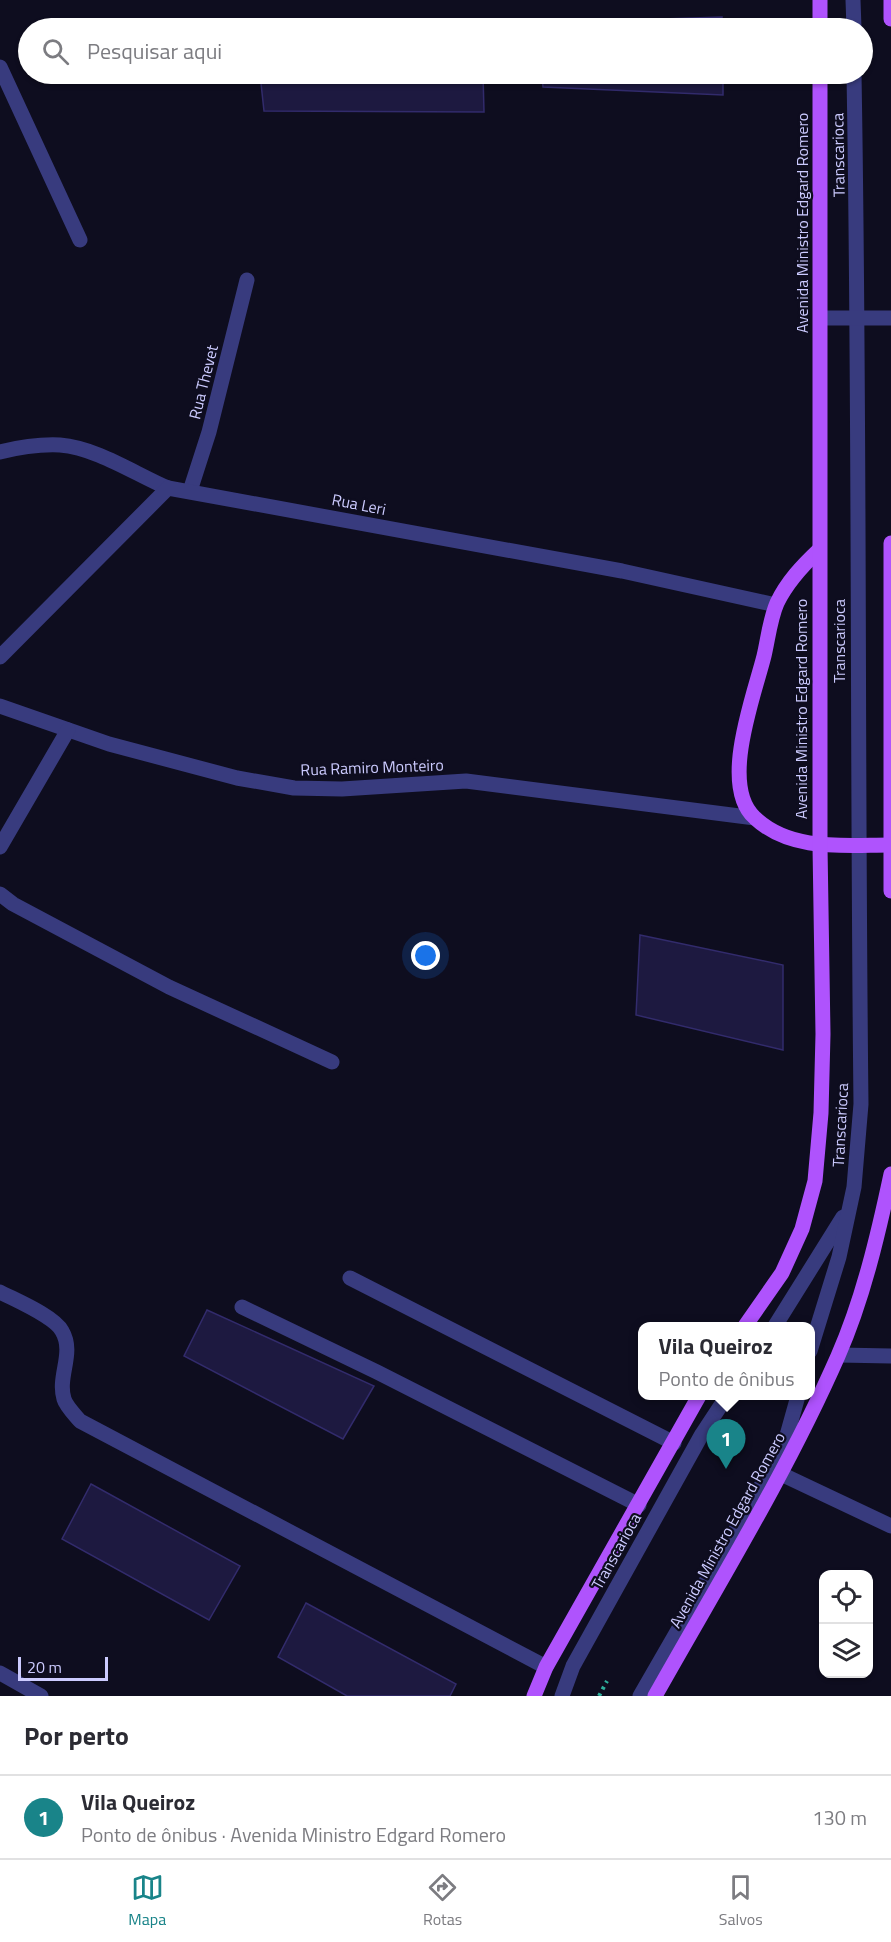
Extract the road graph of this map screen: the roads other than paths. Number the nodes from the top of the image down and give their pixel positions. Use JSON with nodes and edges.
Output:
{"nodes":[{"id":1,"x":820,"y":0,"type":"edge"},
{"id":2,"x":853,"y":0,"type":"edge"},
{"id":3,"x":891,"y":0,"type":"edge"},
{"id":4,"x":820,"y":18,"type":"edge"},
{"id":5,"x":854,"y":18,"type":"edge"},
{"id":6,"x":891,"y":19,"type":"edge"},
{"id":7,"x":0,"y":67,"type":"edge"},
{"id":8,"x":820,"y":84,"type":"edge"},
{"id":9,"x":855,"y":84,"type":"edge"},
{"id":10,"x":80,"y":240,"type":"dead end"},
{"id":11,"x":247,"y":280,"type":"dead end"},
{"id":12,"x":820,"y":318,"type":"junction"},
{"id":13,"x":858,"y":318,"type":"junction"},
{"id":14,"x":891,"y":318,"type":"edge"},
{"id":15,"x":0,"y":452,"type":"edge"},
{"id":16,"x":168,"y":488,"type":"junction"},
{"id":17,"x":190,"y":491,"type":"junction"},
{"id":18,"x":891,"y":543,"type":"edge"},
{"id":19,"x":819,"y":550,"type":"junction"},
{"id":20,"x":776,"y":605,"type":"junction"},
{"id":21,"x":0,"y":657,"type":"edge"},
{"id":22,"x":0,"y":706,"type":"edge"},
{"id":23,"x":68,"y":730,"type":"junction"},
{"id":24,"x":754,"y":818,"type":"junction"},
{"id":25,"x":859,"y":845,"type":"junction"},
{"id":26,"x":890,"y":845,"type":"edge"},
{"id":27,"x":820,"y":846,"type":"junction"},
{"id":28,"x":0,"y":847,"type":"edge"},
{"id":29,"x":891,"y":891,"type":"edge"},
{"id":30,"x":0,"y":894,"type":"edge"},
{"id":31,"x":332,"y":1062,"type":"dead end"},
{"id":32,"x":891,"y":1174,"type":"edge"},
{"id":33,"x":849,"y":1207,"type":"junction"},
{"id":34,"x":350,"y":1278,"type":"dead end"},
{"id":35,"x":0,"y":1292,"type":"edge"},
{"id":36,"x":242,"y":1307,"type":"dead end"},
{"id":37,"x":748,"y":1322,"type":"edge"},
{"id":38,"x":777,"y":1322,"type":"edge"},
{"id":39,"x":815,"y":1335,"type":"edge"},
{"id":40,"x":839,"y":1354,"type":"junction"},
{"id":41,"x":891,"y":1356,"type":"edge"},
{"id":42,"x":696,"y":1400,"type":"edge"},
{"id":43,"x":724,"y":1400,"type":"edge"},
{"id":44,"x":797,"y":1400,"type":"edge"},
{"id":45,"x":674,"y":1443,"type":"junction"},
{"id":46,"x":781,"y":1473,"type":"junction"},
{"id":47,"x":639,"y":1505,"type":"junction"},
{"id":48,"x":891,"y":1526,"type":"edge"},
{"id":49,"x":546,"y":1667,"type":"junction"},
{"id":50,"x":0,"y":1673,"type":"edge"},
{"id":51,"x":41,"y":1696,"type":"edge"},
{"id":52,"x":534,"y":1696,"type":"edge"},
{"id":53,"x":562,"y":1696,"type":"edge"},
{"id":54,"x":640,"y":1696,"type":"edge"},
{"id":55,"x":655,"y":1696,"type":"edge"}],
"edges":[{"from":1,"to":4,"type":"main road"},
{"from":2,"to":5,"type":"street"},
{"from":3,"to":6,"type":"main road"},
{"from":7,"to":10,"type":"street"},
{"from":8,"to":12,"type":"main road","name":"Avenida Ministro Edgard Romero"},
{"from":9,"to":13,"type":"street","name":"Transcarioca"},
{"from":11,"to":17,"type":"street","name":"Rua Thevet"},
{"from":12,"to":13,"type":"street"},
{"from":12,"to":19,"type":"main road","name":"Avenida Ministro Edgard Romero"},
{"from":13,"to":14,"type":"street"},
{"from":13,"to":25,"type":"street","name":"Transcarioca"},
{"from":15,"to":16,"type":"street","name":"Rua Leri"},
{"from":16,"to":17,"type":"street","name":"Rua Leri"},
{"from":16,"to":21,"type":"street"},
{"from":17,"to":20,"type":"street","name":"Rua Leri"},
{"from":18,"to":26,"type":"main road"},
{"from":19,"to":20,"type":"main road"},
{"from":19,"to":27,"type":"main road","name":"Avenida Ministro Edgard Romero"},
{"from":20,"to":24,"type":"main road"},
{"from":22,"to":23,"type":"street","name":"Rua Ramiro Monteiro"},
{"from":23,"to":24,"type":"street","name":"Rua Ramiro Monteiro"},
{"from":23,"to":28,"type":"street"},
{"from":24,"to":27,"type":"main road"},
{"from":25,"to":26,"type":"main road"},
{"from":25,"to":27,"type":"main road"},
{"from":25,"to":33,"type":"street","name":"Transcarioca"},
{"from":26,"to":29,"type":"main road"},
{"from":27,"to":37,"type":"main road","name":"Avenida Ministro Edgard Romero"},
{"from":30,"to":31,"type":"street"},
{"from":32,"to":40,"type":"main road","name":"Avenida Ministro Edgard Romero"},
{"from":33,"to":38,"type":"street","name":"Transcarioca"},
{"from":33,"to":39,"type":"street","name":"Transcarioca"},
{"from":34,"to":45,"type":"street"},
{"from":35,"to":49,"type":"street"},
{"from":36,"to":47,"type":"street"},
{"from":40,"to":41,"type":"street"},
{"from":40,"to":46,"type":"main road","name":"Avenida Ministro Edgard Romero"},
{"from":42,"to":45,"type":"main road"},
{"from":43,"to":53,"type":"street","name":"Transcarioca"},
{"from":44,"to":54,"type":"street"},
{"from":45,"to":47,"type":"main road"},
{"from":46,"to":48,"type":"street"},
{"from":46,"to":55,"type":"main road","name":"Avenida Ministro Edgard Romero"},
{"from":47,"to":49,"type":"main road"},
{"from":49,"to":52,"type":"main road"},
{"from":50,"to":51,"type":"street"}]}
